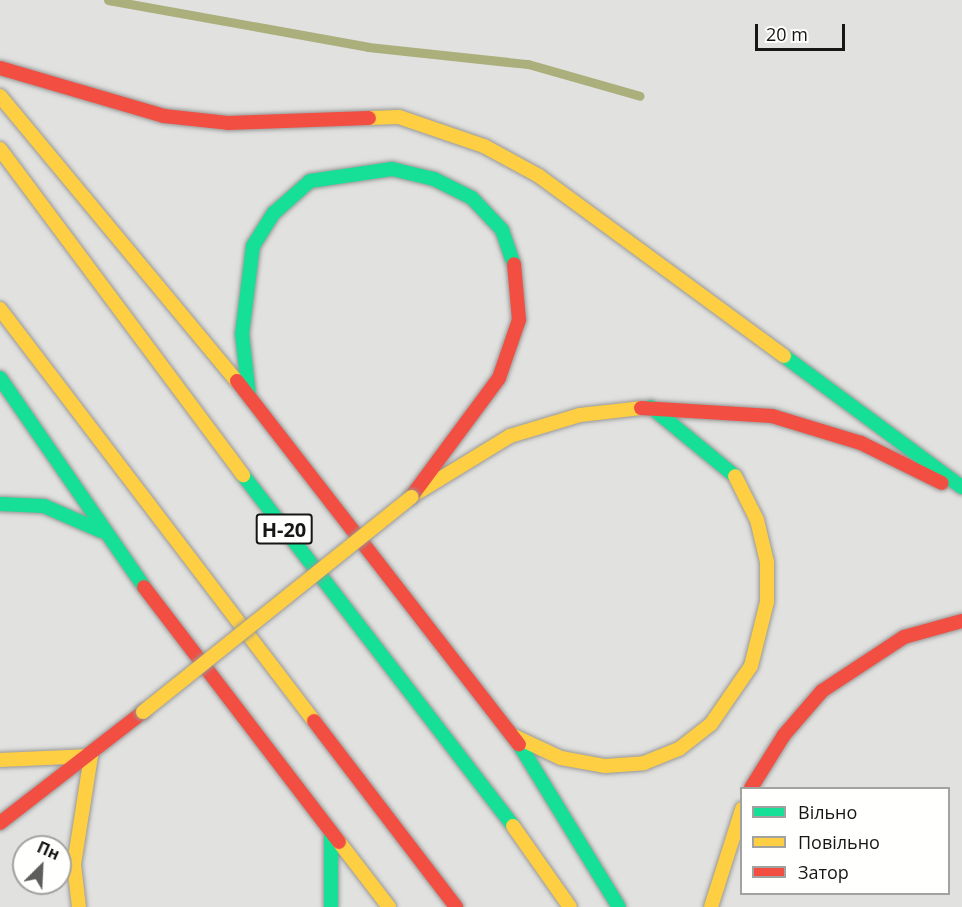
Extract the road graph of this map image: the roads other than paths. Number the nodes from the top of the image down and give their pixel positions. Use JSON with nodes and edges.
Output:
{"nodes":[{"id":1,"x":0,"y":68,"type":"edge"},
{"id":2,"x":0,"y":96,"type":"edge"},
{"id":3,"x":0,"y":149,"type":"edge"},
{"id":4,"x":0,"y":309,"type":"edge"},
{"id":5,"x":0,"y":378,"type":"edge"},
{"id":6,"x":249,"y":396,"type":"junction"},
{"id":7,"x":651,"y":407,"type":"junction"},
{"id":8,"x":962,"y":487,"type":"edge"},
{"id":9,"x":962,"y":493,"type":"edge"},
{"id":10,"x":411,"y":497,"type":"junction"},
{"id":11,"x":0,"y":504,"type":"edge"},
{"id":12,"x":101,"y":531,"type":"junction"},
{"id":13,"x":962,"y":621,"type":"edge"},
{"id":14,"x":514,"y":736,"type":"junction"},
{"id":15,"x":91,"y":756,"type":"junction"},
{"id":16,"x":0,"y":760,"type":"edge"},
{"id":17,"x":752,"y":787,"type":"edge"},
{"id":18,"x":740,"y":812,"type":"edge"},
{"id":19,"x":0,"y":823,"type":"edge"},
{"id":20,"x":331,"y":833,"type":"junction"},
{"id":21,"x":79,"y":907,"type":"edge"},
{"id":22,"x":331,"y":907,"type":"edge"},
{"id":23,"x":389,"y":907,"type":"edge"},
{"id":24,"x":456,"y":907,"type":"edge"},
{"id":25,"x":570,"y":907,"type":"edge"},
{"id":26,"x":619,"y":907,"type":"edge"},
{"id":27,"x":711,"y":907,"type":"edge"}],
"edges":[{"from":1,"to":8,"type":"main road"},
{"from":2,"to":6,"type":"main road"},
{"from":3,"to":25,"type":"main road","number":"Н-20"},
{"from":4,"to":24,"type":"main road"},
{"from":5,"to":12,"type":"main road"},
{"from":6,"to":10,"type":"main road"},
{"from":6,"to":14,"type":"main road"},
{"from":7,"to":9,"type":"main road"},
{"from":7,"to":10,"type":"main road"},
{"from":7,"to":14,"type":"main road"},
{"from":10,"to":15,"type":"main road","bridge":true},
{"from":11,"to":12,"type":"main road"},
{"from":12,"to":20,"type":"main road"},
{"from":13,"to":17,"type":"main road"},
{"from":14,"to":26,"type":"main road"},
{"from":15,"to":16,"type":"main road"},
{"from":15,"to":19,"type":"main road"},
{"from":15,"to":21,"type":"main road"},
{"from":18,"to":27,"type":"main road"},
{"from":20,"to":22,"type":"main road"},
{"from":20,"to":23,"type":"main road"}]}
